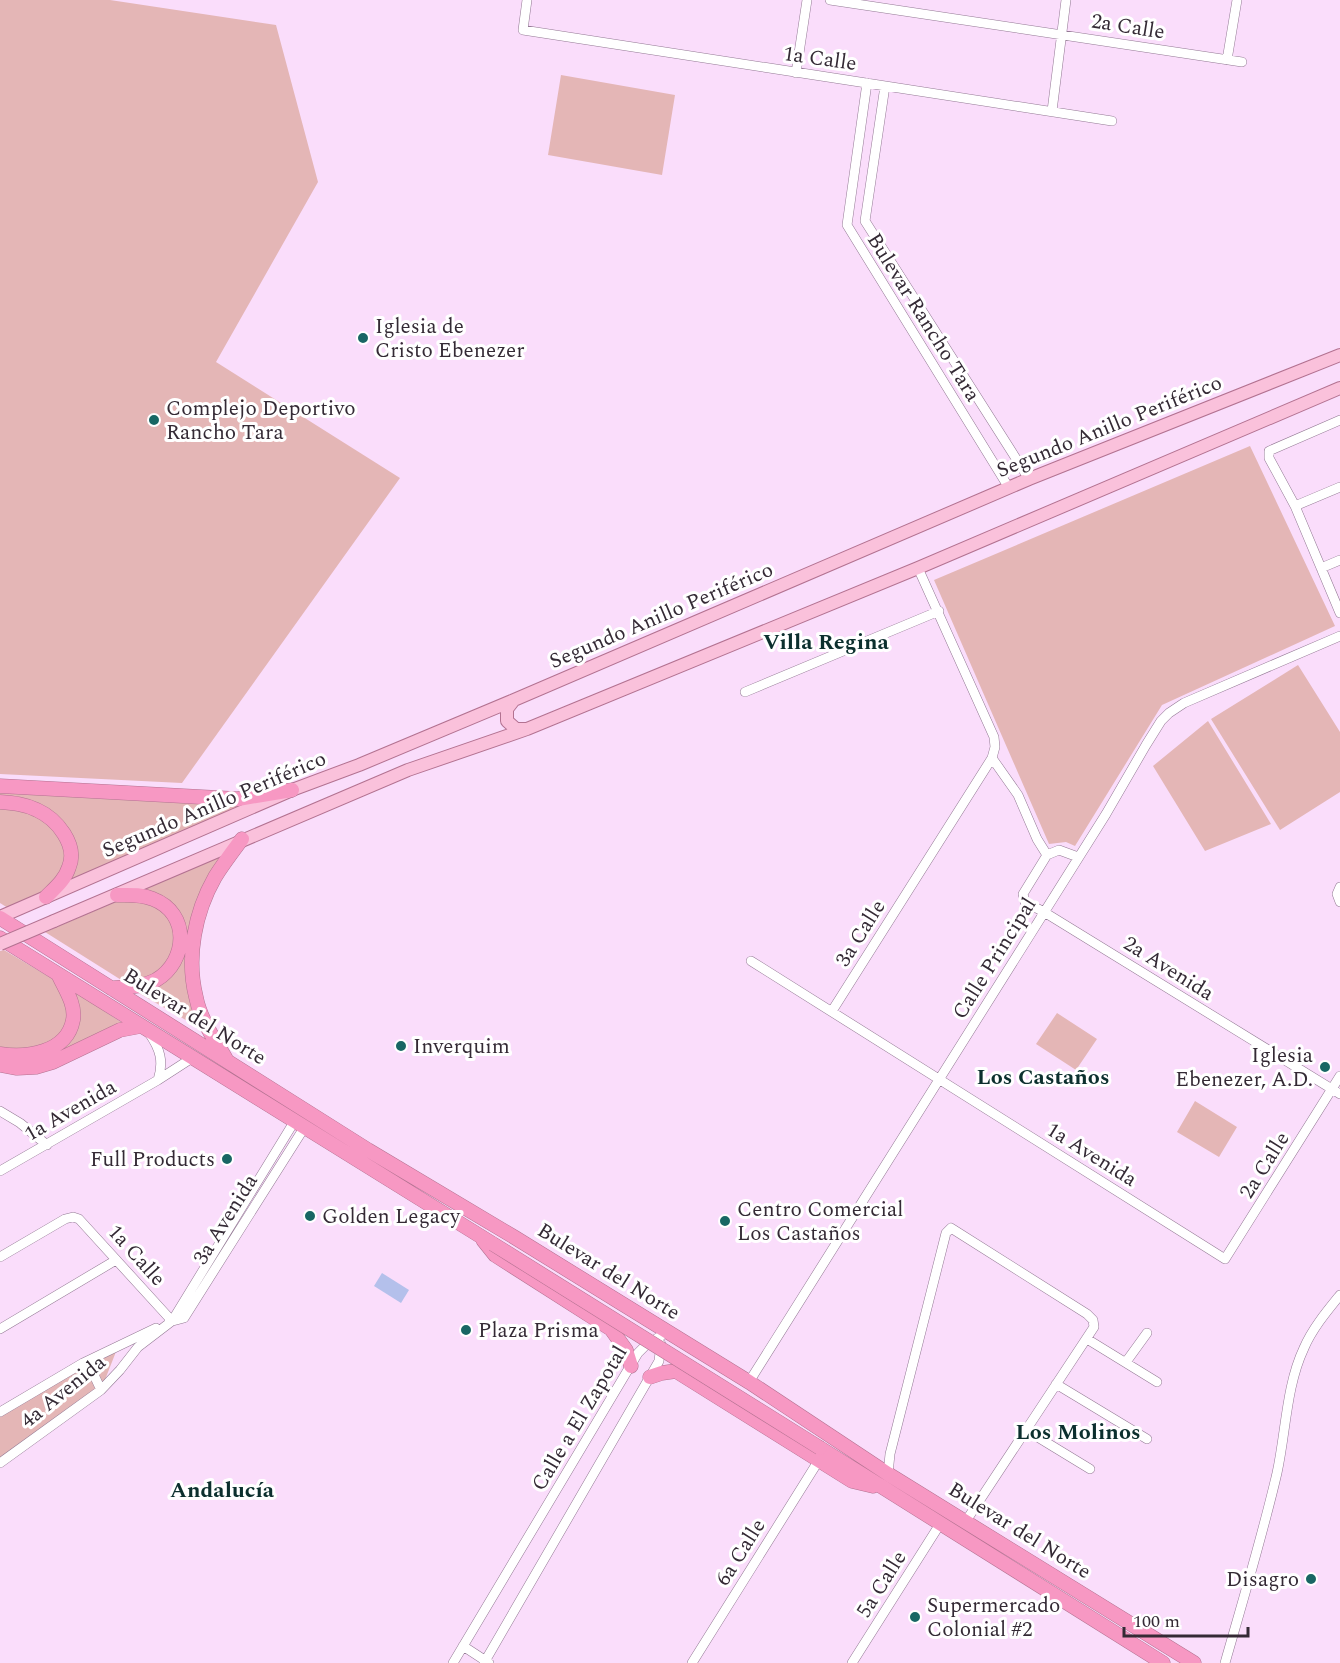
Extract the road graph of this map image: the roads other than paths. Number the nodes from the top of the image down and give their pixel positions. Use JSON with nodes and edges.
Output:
{"nodes":[{"id":1,"x":527,"y":0,"type":"edge"},
{"id":2,"x":807,"y":0,"type":"edge"},
{"id":3,"x":830,"y":0,"type":"edge"},
{"id":4,"x":1066,"y":0,"type":"edge"},
{"id":5,"x":1238,"y":0,"type":"edge"},
{"id":6,"x":1062,"y":35,"type":"junction"},
{"id":7,"x":1227,"y":60,"type":"junction"},
{"id":8,"x":1242,"y":62,"type":"dead end"},
{"id":9,"x":796,"y":73,"type":"junction"},
{"id":10,"x":867,"y":83,"type":"junction"},
{"id":11,"x":885,"y":86,"type":"junction"},
{"id":12,"x":1052,"y":111,"type":"junction"},
{"id":13,"x":1112,"y":121,"type":"dead end"},
{"id":14,"x":877,"y":242,"type":"junction"},
{"id":15,"x":862,"y":251,"type":"junction"},
{"id":16,"x":1340,"y":355,"type":"edge"},
{"id":17,"x":1340,"y":387,"type":"edge"},
{"id":18,"x":1340,"y":420,"type":"edge"},
{"id":19,"x":1029,"y":479,"type":"junction"},
{"id":20,"x":1340,"y":487,"type":"edge"},
{"id":21,"x":1010,"y":488,"type":"junction"},
{"id":22,"x":1295,"y":506,"type":"junction"},
{"id":23,"x":1340,"y":560,"type":"edge"},
{"id":24,"x":918,"y":568,"type":"junction"},
{"id":25,"x":1321,"y":568,"type":"junction"},
{"id":26,"x":939,"y":611,"type":"junction"},
{"id":27,"x":1340,"y":613,"type":"edge"},
{"id":28,"x":1340,"y":636,"type":"edge"},
{"id":29,"x":746,"y":692,"type":"dead end"},
{"id":30,"x":514,"y":700,"type":"junction"},
{"id":31,"x":527,"y":729,"type":"junction"},
{"id":32,"x":992,"y":758,"type":"junction"},
{"id":33,"x":0,"y":786,"type":"edge"},
{"id":34,"x":292,"y":790,"type":"junction"},
{"id":35,"x":0,"y":802,"type":"edge"},
{"id":36,"x":242,"y":839,"type":"junction"},
{"id":37,"x":1047,"y":855,"type":"junction"},
{"id":38,"x":1078,"y":857,"type":"junction"},
{"id":39,"x":1340,"y":887,"type":"edge"},
{"id":40,"x":117,"y":895,"type":"junction"},
{"id":41,"x":46,"y":897,"type":"junction"},
{"id":42,"x":1340,"y":902,"type":"edge"},
{"id":43,"x":1044,"y":912,"type":"junction"},
{"id":44,"x":0,"y":917,"type":"edge"},
{"id":45,"x":0,"y":938,"type":"edge"},
{"id":46,"x":0,"y":944,"type":"edge"},
{"id":47,"x":751,"y":961,"type":"dead end"},
{"id":48,"x":58,"y":974,"type":"junction"},
{"id":49,"x":111,"y":988,"type":"junction"},
{"id":50,"x":832,"y":1011,"type":"junction"},
{"id":51,"x":145,"y":1029,"type":"junction"},
{"id":52,"x":0,"y":1054,"type":"edge"},
{"id":53,"x":192,"y":1059,"type":"junction"},
{"id":54,"x":227,"y":1061,"type":"junction"},
{"id":55,"x":0,"y":1065,"type":"edge"},
{"id":56,"x":1340,"y":1076,"type":"edge"},
{"id":57,"x":940,"y":1079,"type":"junction"},
{"id":58,"x":158,"y":1080,"type":"junction"},
{"id":59,"x":1336,"y":1092,"type":"edge"},
{"id":60,"x":0,"y":1111,"type":"edge"},
{"id":61,"x":299,"y":1125,"type":"junction"},
{"id":62,"x":47,"y":1144,"type":"junction"},
{"id":63,"x":0,"y":1171,"type":"edge"},
{"id":64,"x":480,"y":1236,"type":"junction"},
{"id":65,"x":520,"y":1241,"type":"junction"},
{"id":66,"x":0,"y":1257,"type":"edge"},
{"id":67,"x":1225,"y":1259,"type":"joint"},
{"id":68,"x":116,"y":1260,"type":"junction"},
{"id":69,"x":1340,"y":1295,"type":"edge"},
{"id":70,"x":172,"y":1321,"type":"junction"},
{"id":71,"x":640,"y":1321,"type":"junction"},
{"id":72,"x":0,"y":1329,"type":"edge"},
{"id":73,"x":1147,"y":1333,"type":"dead end"},
{"id":74,"x":662,"y":1336,"type":"junction"},
{"id":75,"x":1087,"y":1339,"type":"junction"},
{"id":76,"x":621,"y":1340,"type":"junction"},
{"id":77,"x":680,"y":1348,"type":"junction"},
{"id":78,"x":1126,"y":1362,"type":"junction"},
{"id":79,"x":83,"y":1363,"type":"junction"},
{"id":80,"x":631,"y":1366,"type":"junction"},
{"id":81,"x":676,"y":1371,"type":"junction"},
{"id":82,"x":650,"y":1377,"type":"junction"},
{"id":83,"x":748,"y":1382,"type":"junction"},
{"id":84,"x":1157,"y":1382,"type":"dead end"},
{"id":85,"x":1056,"y":1384,"type":"junction"},
{"id":86,"x":100,"y":1390,"type":"junction"},
{"id":87,"x":0,"y":1412,"type":"edge"},
{"id":88,"x":1026,"y":1430,"type":"junction"},
{"id":89,"x":1147,"y":1439,"type":"dead end"},
{"id":90,"x":845,"y":1445,"type":"junction"},
{"id":91,"x":819,"y":1454,"type":"junction"},
{"id":92,"x":0,"y":1463,"type":"edge"},
{"id":93,"x":1090,"y":1469,"type":"dead end"},
{"id":94,"x":888,"y":1474,"type":"junction"},
{"id":95,"x":966,"y":1521,"type":"junction"},
{"id":96,"x":940,"y":1524,"type":"junction"},
{"id":97,"x":463,"y":1646,"type":"junction"},
{"id":98,"x":486,"y":1662,"type":"edge"},
{"id":99,"x":453,"y":1663,"type":"edge"},
{"id":100,"x":692,"y":1663,"type":"edge"},
{"id":101,"x":852,"y":1663,"type":"edge"},
{"id":102,"x":1163,"y":1663,"type":"edge"},
{"id":103,"x":1194,"y":1663,"type":"edge"},
{"id":104,"x":1225,"y":1663,"type":"edge"}],
"edges":[{"from":1,"to":9,"type":"street","name":"1a Calle"},
{"from":2,"to":9,"type":"street"},
{"from":3,"to":6,"type":"street","name":"2a Calle"},
{"from":4,"to":6,"type":"street"},
{"from":5,"to":7,"type":"street"},
{"from":6,"to":7,"type":"street","name":"2a Calle"},
{"from":6,"to":12,"type":"street"},
{"from":7,"to":8,"type":"street","name":"2a Calle"},
{"from":9,"to":10,"type":"street","name":"1a Calle"},
{"from":10,"to":11,"type":"street","name":"1a Calle"},
{"from":10,"to":15,"type":"street","name":"Bulevar Rancho Tara"},
{"from":11,"to":12,"type":"street","name":"1a Calle"},
{"from":11,"to":14,"type":"street","name":"Bulevar Rancho Tara"},
{"from":12,"to":13,"type":"street","name":"1a Calle"},
{"from":14,"to":15,"type":"street"},
{"from":14,"to":19,"type":"street","name":"Bulevar Rancho Tara"},
{"from":15,"to":21,"type":"street","name":"Bulevar Rancho Tara"},
{"from":16,"to":19,"type":"main road","name":"Segundo Anillo Periférico"},
{"from":17,"to":24,"type":"main road","name":"Segundo Anillo Periférico"},
{"from":18,"to":22,"type":"street"},
{"from":19,"to":21,"type":"main road","name":"Segundo Anillo Periférico"},
{"from":20,"to":22,"type":"street"},
{"from":21,"to":30,"type":"main road","name":"Segundo Anillo Periférico"},
{"from":22,"to":25,"type":"street"},
{"from":23,"to":25,"type":"street"},
{"from":24,"to":26,"type":"street"},
{"from":24,"to":31,"type":"main road","name":"Segundo Anillo Periférico"},
{"from":25,"to":27,"type":"street"},
{"from":26,"to":29,"type":"street"},
{"from":26,"to":32,"type":"street","name":"3a Calle"},
{"from":28,"to":38,"type":"street","name":"Calle Principal"},
{"from":30,"to":31,"type":"main road"},
{"from":30,"to":34,"type":"main road","name":"Segundo Anillo Periférico"},
{"from":31,"to":36,"type":"main road","name":"Segundo Anillo Periférico"},
{"from":32,"to":37,"type":"street"},
{"from":32,"to":50,"type":"street","name":"3a Calle"},
{"from":33,"to":34,"type":"highway"},
{"from":34,"to":41,"type":"main road","name":"Segundo Anillo Periférico"},
{"from":35,"to":41,"type":"highway"},
{"from":36,"to":40,"type":"main road","name":"Segundo Anillo Periférico"},
{"from":36,"to":54,"type":"highway"},
{"from":37,"to":38,"type":"street"},
{"from":37,"to":43,"type":"street","name":"2a Avenida"},
{"from":38,"to":43,"type":"street","name":"Calle Principal"},
{"from":39,"to":42,"type":"street"},
{"from":40,"to":46,"type":"main road","name":"Segundo Anillo Periférico","bridge":true},
{"from":40,"to":49,"type":"highway"},
{"from":41,"to":44,"type":"main road","name":"Segundo Anillo Periférico"},
{"from":43,"to":57,"type":"street","name":"Calle Principal"},
{"from":43,"to":59,"type":"street","name":"2a Avenida"},
{"from":44,"to":49,"type":"highway","name":"Bulevar del Norte"},
{"from":45,"to":48,"type":"highway","name":"Bulevar del Norte"},
{"from":47,"to":50,"type":"street","name":"1a Avenida"},
{"from":48,"to":51,"type":"highway","name":"Bulevar del Norte"},
{"from":48,"to":52,"type":"highway"},
{"from":49,"to":54,"type":"highway","name":"Bulevar del Norte"},
{"from":50,"to":57,"type":"street","name":"1a Avenida"},
{"from":51,"to":53,"type":"highway","name":"Bulevar del Norte"},
{"from":51,"to":55,"type":"highway"},
{"from":51,"to":58,"type":"street"},
{"from":53,"to":58,"type":"street","name":"1a Avenida"},
{"from":53,"to":61,"type":"highway","name":"Bulevar del Norte"},
{"from":54,"to":65,"type":"highway","name":"Bulevar del Norte"},
{"from":56,"to":59,"type":"street"},
{"from":57,"to":67,"type":"street","name":"1a Avenida"},
{"from":57,"to":83,"type":"street","name":"Calle Principal"},
{"from":58,"to":62,"type":"street","name":"1a Avenida"},
{"from":59,"to":67,"type":"street","name":"2a Calle"},
{"from":60,"to":62,"type":"street"},
{"from":61,"to":64,"type":"highway","name":"Bulevar del Norte"},
{"from":61,"to":70,"type":"street","name":"3a Avenida"},
{"from":62,"to":63,"type":"street","name":"1a Avenida"},
{"from":64,"to":76,"type":"highway"},
{"from":64,"to":91,"type":"highway","name":"Bulevar del Norte","bridge":true},
{"from":65,"to":71,"type":"highway"},
{"from":65,"to":83,"type":"highway","name":"Bulevar del Norte"},
{"from":66,"to":68,"type":"street","name":"1a Calle"},
{"from":68,"to":70,"type":"street","name":"1a Calle"},
{"from":68,"to":72,"type":"street"},
{"from":69,"to":104,"type":"street"},
{"from":70,"to":79,"type":"street"},
{"from":70,"to":86,"type":"street","name":"4a Avenida"},
{"from":71,"to":74,"type":"highway"},
{"from":71,"to":76,"type":"highway"},
{"from":73,"to":78,"type":"street"},
{"from":74,"to":77,"type":"highway"},
{"from":74,"to":80,"type":"street","name":"Calle a El Zapotal"},
{"from":74,"to":82,"type":"street","name":"Calle a El Zapotal"},
{"from":75,"to":78,"type":"street"},
{"from":75,"to":85,"type":"street"},
{"from":75,"to":94,"type":"street"},
{"from":76,"to":80,"type":"highway"},
{"from":77,"to":81,"type":"highway"},
{"from":77,"to":90,"type":"highway"},
{"from":78,"to":84,"type":"street"},
{"from":79,"to":86,"type":"street"},
{"from":79,"to":87,"type":"street"},
{"from":80,"to":97,"type":"street","name":"Calle a El Zapotal"},
{"from":81,"to":82,"type":"highway"},
{"from":81,"to":91,"type":"highway"},
{"from":82,"to":98,"type":"street","name":"Calle a El Zapotal"},
{"from":83,"to":90,"type":"highway","name":"Bulevar del Norte"},
{"from":85,"to":88,"type":"street"},
{"from":85,"to":89,"type":"street"},
{"from":86,"to":92,"type":"street","name":"4a Avenida"},
{"from":88,"to":93,"type":"street"},
{"from":88,"to":95,"type":"street"},
{"from":90,"to":94,"type":"highway","name":"Bulevar del Norte"},
{"from":91,"to":96,"type":"highway","name":"Bulevar del Norte"},
{"from":91,"to":100,"type":"street","name":"6a Calle"},
{"from":94,"to":95,"type":"highway","name":"Bulevar del Norte"},
{"from":95,"to":103,"type":"highway","name":"Bulevar del Norte"},
{"from":96,"to":101,"type":"street","name":"5a Calle"},
{"from":96,"to":102,"type":"highway","name":"Bulevar del Norte"},
{"from":97,"to":98,"type":"street"},
{"from":97,"to":99,"type":"street","name":"Calle a El Zapotal"}]}
